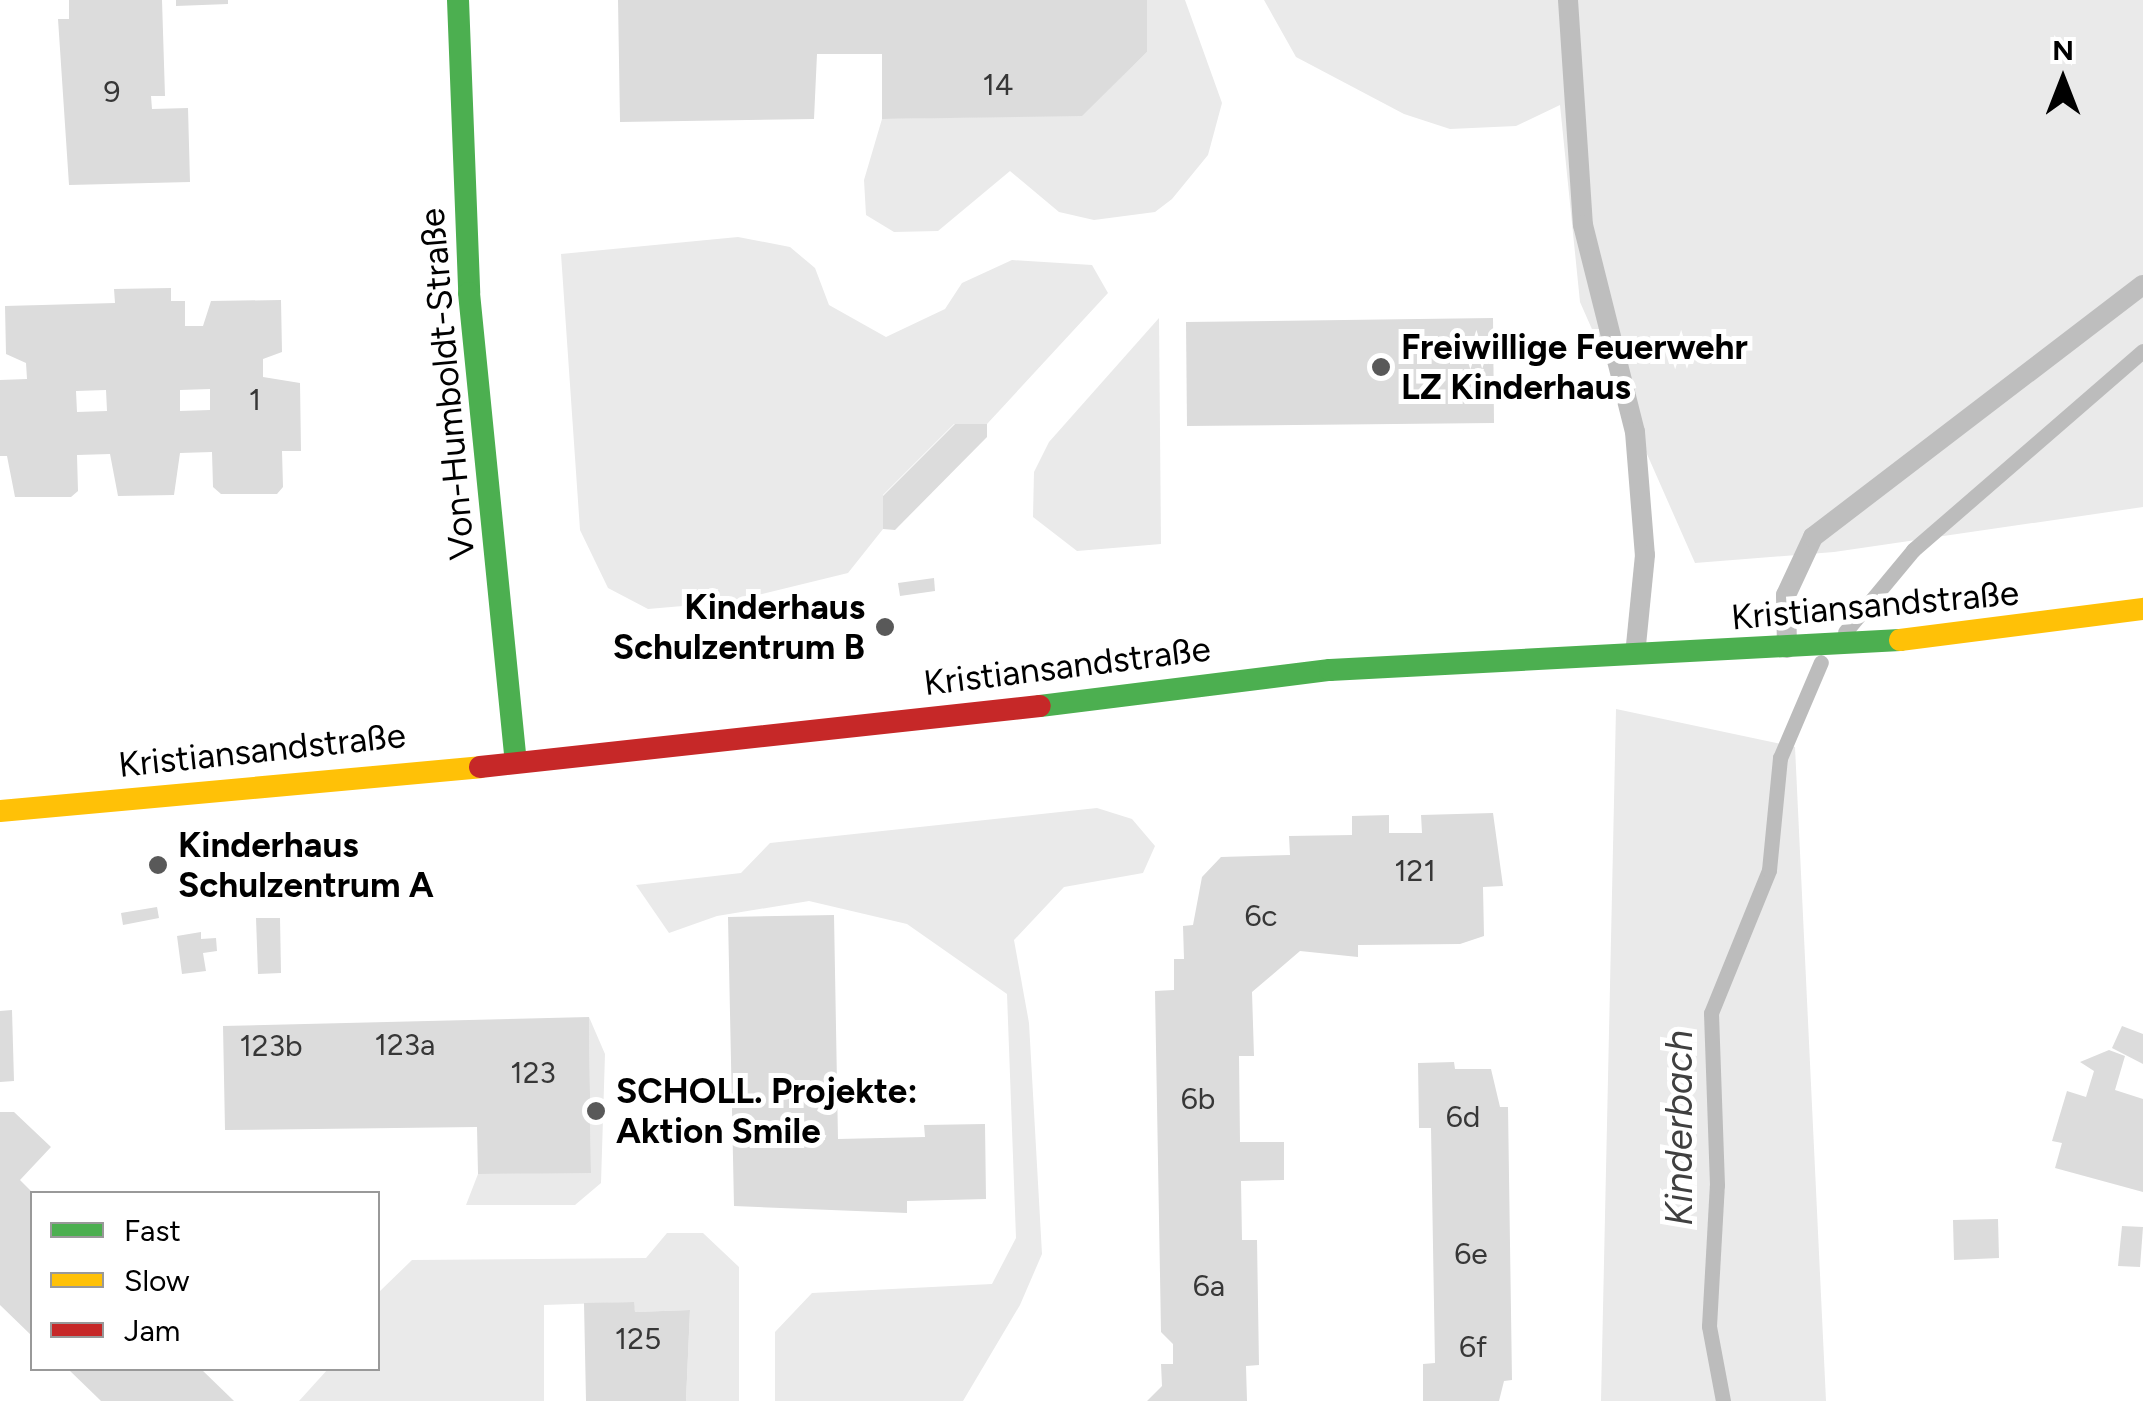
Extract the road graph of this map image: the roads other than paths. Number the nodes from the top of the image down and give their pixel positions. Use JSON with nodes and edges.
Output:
{"nodes":[{"id":1,"x":458,"y":0,"type":"edge"},
{"id":2,"x":1568,"y":0,"type":"edge"},
{"id":3,"x":2143,"y":285,"type":"edge"},
{"id":4,"x":2143,"y":608,"type":"edge"},
{"id":5,"x":1783,"y":643,"type":"junction"},
{"id":6,"x":1634,"y":658,"type":"junction"},
{"id":7,"x":516,"y":760,"type":"junction"},
{"id":8,"x":0,"y":811,"type":"edge"}],
"edges":[{"from":1,"to":7,"type":"street","name":"Von-Humboldt-Straße"},
{"from":2,"to":6,"type":"lane"},
{"from":3,"to":5,"type":"lane"},
{"from":4,"to":5,"type":"street","name":"Kristiansandstraße"},
{"from":5,"to":6,"type":"street","name":"Kristiansandstraße"},
{"from":6,"to":7,"type":"street","name":"Kristiansandstraße"},
{"from":7,"to":8,"type":"street","name":"Kristiansandstraße"}]}
